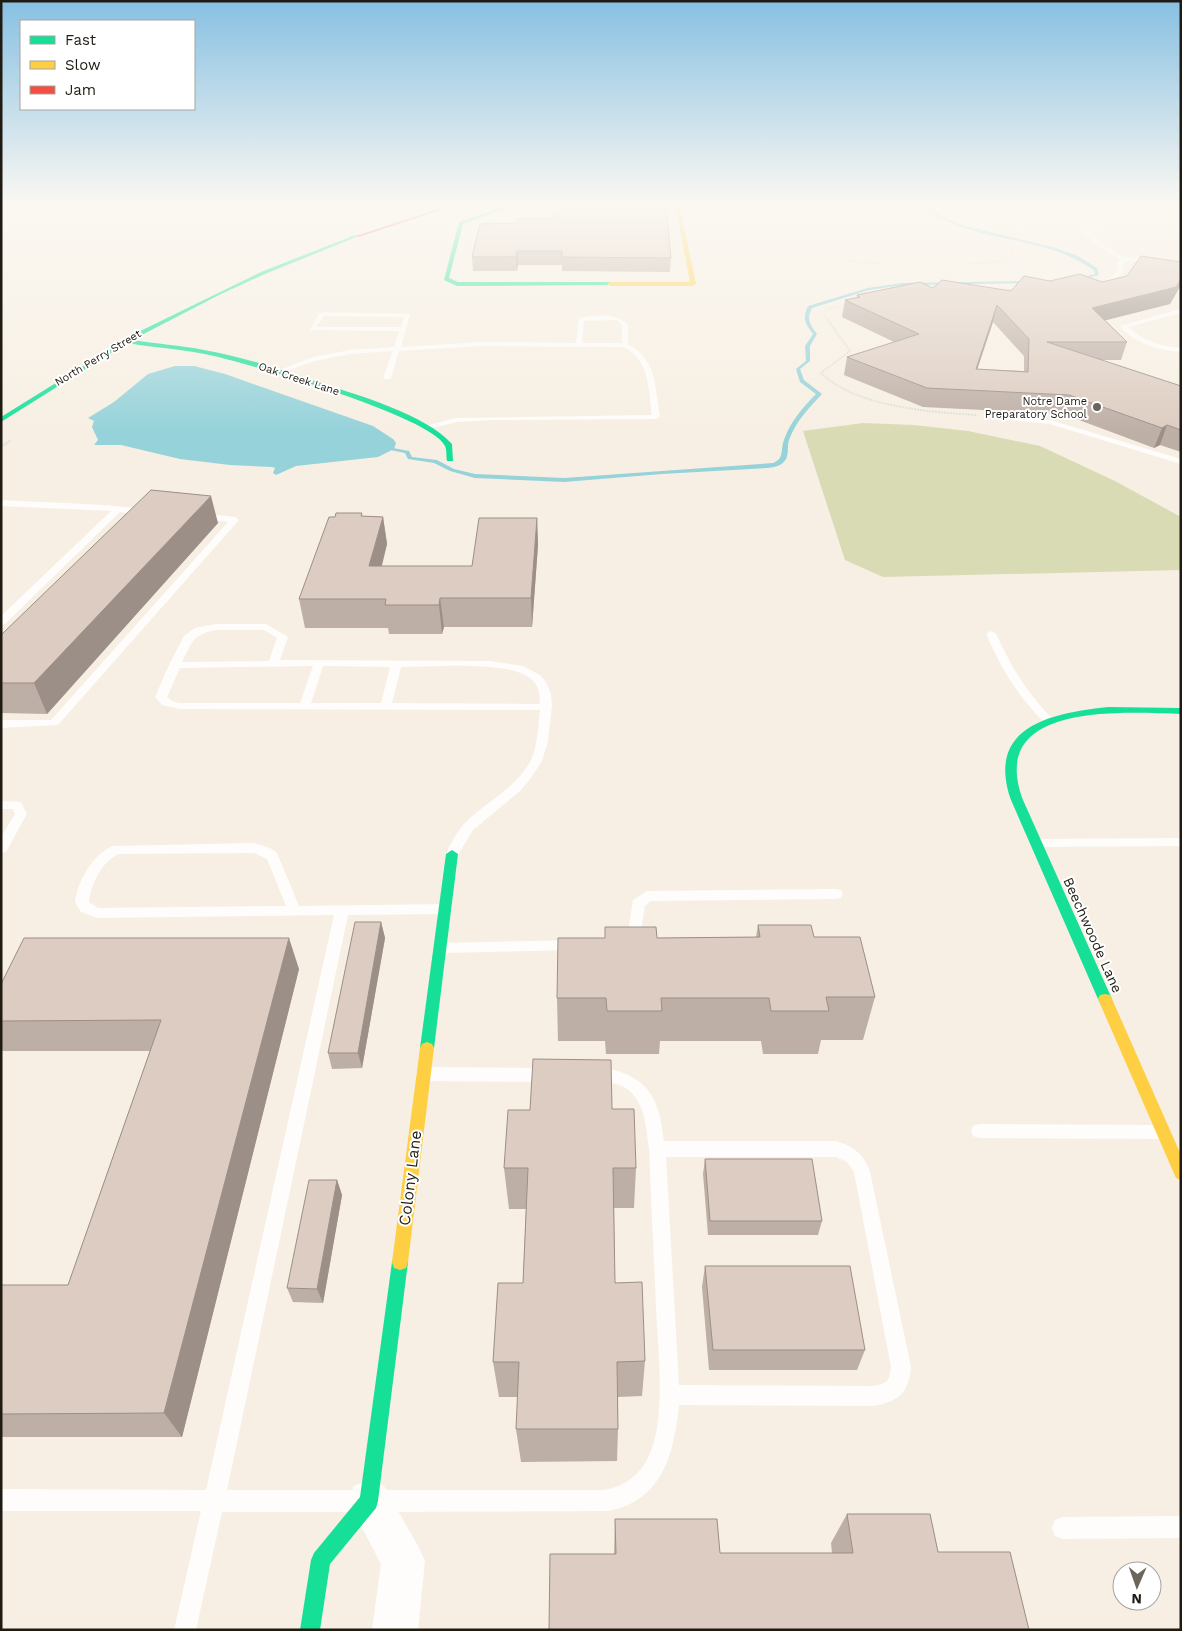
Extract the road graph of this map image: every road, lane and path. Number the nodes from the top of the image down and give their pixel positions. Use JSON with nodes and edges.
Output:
{"nodes":[{"id":1,"x":241,"y":282,"type":"edge"},
{"id":2,"x":453,"y":282,"type":"edge"},
{"id":3,"x":693,"y":282,"type":"edge"},
{"id":4,"x":1110,"y":282,"type":"edge"},
{"id":5,"x":1020,"y":288,"type":"edge"},
{"id":6,"x":996,"y":289,"type":"edge"},
{"id":7,"x":1092,"y":290,"type":"edge"},
{"id":8,"x":854,"y":303,"type":"edge"},
{"id":9,"x":1181,"y":311,"type":"edge"},
{"id":10,"x":404,"y":329,"type":"junction"},
{"id":11,"x":124,"y":342,"type":"junction"},
{"id":12,"x":579,"y":344,"type":"junction"},
{"id":13,"x":625,"y":345,"type":"junction"},
{"id":14,"x":398,"y":350,"type":"junction"},
{"id":15,"x":1181,"y":350,"type":"edge"},
{"id":16,"x":279,"y":372,"type":"junction"},
{"id":17,"x":387,"y":378,"type":"dead end"},
{"id":18,"x":993,"y":416,"type":"joint"},
{"id":19,"x":1,"y":420,"type":"edge"},
{"id":20,"x":428,"y":428,"type":"junction"},
{"id":21,"x":17,"y":436,"type":"dead end"},
{"id":22,"x":1,"y":447,"type":"edge"},
{"id":23,"x":450,"y":459,"type":"dead end"},
{"id":24,"x":1181,"y":462,"type":"edge"},
{"id":25,"x":2,"y":504,"type":"edge"},
{"id":26,"x":118,"y":509,"type":"junction"},
{"id":27,"x":157,"y":513,"type":"edge"},
{"id":28,"x":186,"y":515,"type":"edge"},
{"id":29,"x":1,"y":622,"type":"edge"},
{"id":30,"x":991,"y":634,"type":"dead end"},
{"id":31,"x":318,"y":663,"type":"junction"},
{"id":32,"x":273,"y":664,"type":"junction"},
{"id":33,"x":396,"y":664,"type":"junction"},
{"id":34,"x":174,"y":665,"type":"junction"},
{"id":35,"x":304,"y":706,"type":"junction"},
{"id":36,"x":386,"y":706,"type":"junction"},
{"id":37,"x":546,"y":707,"type":"junction"},
{"id":38,"x":1181,"y":711,"type":"edge"},
{"id":39,"x":1049,"y":721,"type":"junction"},
{"id":40,"x":1,"y":724,"type":"edge"},
{"id":41,"x":1,"y":805,"type":"edge"},
{"id":42,"x":1181,"y":842,"type":"edge"},
{"id":43,"x":1036,"y":843,"type":"junction"},
{"id":44,"x":1,"y":849,"type":"edge"},
{"id":45,"x":452,"y":854,"type":"joint"},
{"id":46,"x":836,"y":894,"type":"dead end"},
{"id":47,"x":294,"y":909,"type":"junction"},
{"id":48,"x":342,"y":909,"type":"junction"},
{"id":49,"x":445,"y":909,"type":"junction"},
{"id":50,"x":613,"y":944,"type":"edge"},
{"id":51,"x":586,"y":945,"type":"edge"},
{"id":52,"x":440,"y":948,"type":"junction"},
{"id":53,"x":424,"y":1074,"type":"junction"},
{"id":54,"x":562,"y":1075,"type":"edge"},
{"id":55,"x":582,"y":1075,"type":"edge"},
{"id":56,"x":979,"y":1131,"type":"dead end"},
{"id":57,"x":1163,"y":1132,"type":"junction"},
{"id":58,"x":657,"y":1149,"type":"junction"},
{"id":59,"x":1181,"y":1173,"type":"edge"},
{"id":60,"x":670,"y":1395,"type":"junction"},
{"id":61,"x":1,"y":1500,"type":"edge"},
{"id":62,"x":369,"y":1501,"type":"junction"},
{"id":63,"x":214,"y":1502,"type":"junction"},
{"id":64,"x":1181,"y":1527,"type":"edge"},
{"id":65,"x":1063,"y":1528,"type":"dead end"},
{"id":66,"x":186,"y":1630,"type":"edge"},
{"id":67,"x":310,"y":1630,"type":"edge"},
{"id":68,"x":395,"y":1630,"type":"edge"}],
"edges":[{"from":1,"to":11,"type":"street","name":"North Perry Street"},
{"from":2,"to":3,"type":"street"},
{"from":4,"to":7,"type":"lane"},
{"from":5,"to":6,"type":"path"},
{"from":8,"to":18,"type":"path"},
{"from":9,"to":15,"type":"lane"},
{"from":10,"to":10,"type":"lane"},
{"from":10,"to":14,"type":"lane"},
{"from":11,"to":16,"type":"street","name":"Oak Creek Lane"},
{"from":11,"to":19,"type":"street","name":"North Perry Street"},
{"from":12,"to":13,"type":"lane"},
{"from":12,"to":13,"type":"lane"},
{"from":12,"to":14,"type":"lane"},
{"from":13,"to":20,"type":"lane"},
{"from":14,"to":16,"type":"lane"},
{"from":14,"to":17,"type":"lane"},
{"from":16,"to":20,"type":"street","name":"Oak Creek Lane"},
{"from":18,"to":24,"type":"lane"},
{"from":20,"to":23,"type":"street","name":"Oak Creek Lane"},
{"from":21,"to":22,"type":"path"},
{"from":25,"to":26,"type":"lane"},
{"from":26,"to":27,"type":"lane"},
{"from":26,"to":29,"type":"lane"},
{"from":28,"to":40,"type":"lane"},
{"from":30,"to":39,"type":"lane"},
{"from":31,"to":32,"type":"lane"},
{"from":31,"to":33,"type":"lane"},
{"from":31,"to":35,"type":"lane"},
{"from":32,"to":34,"type":"lane"},
{"from":32,"to":34,"type":"lane"},
{"from":33,"to":36,"type":"lane"},
{"from":33,"to":37,"type":"lane"},
{"from":34,"to":35,"type":"lane"},
{"from":35,"to":36,"type":"lane"},
{"from":36,"to":37,"type":"lane"},
{"from":37,"to":45,"type":"lane"},
{"from":38,"to":39,"type":"street","name":"Beechwoode Lane"},
{"from":39,"to":43,"type":"street","name":"Beechwoode Lane"},
{"from":41,"to":44,"type":"lane"},
{"from":42,"to":43,"type":"lane"},
{"from":43,"to":57,"type":"street","name":"Beechwoode Lane"},
{"from":45,"to":49,"type":"street","name":"Colony Lane"},
{"from":46,"to":50,"type":"lane"},
{"from":47,"to":47,"type":"lane"},
{"from":47,"to":48,"type":"lane"},
{"from":48,"to":49,"type":"lane"},
{"from":48,"to":63,"type":"lane"},
{"from":49,"to":52,"type":"street","name":"Colony Lane"},
{"from":51,"to":52,"type":"lane"},
{"from":52,"to":53,"type":"street","name":"Colony Lane"},
{"from":53,"to":54,"type":"lane"},
{"from":53,"to":62,"type":"street","name":"Colony Lane"},
{"from":55,"to":58,"type":"lane"},
{"from":56,"to":57,"type":"lane"},
{"from":57,"to":59,"type":"street","name":"Beechwoode Lane"},
{"from":58,"to":60,"type":"lane"},
{"from":58,"to":60,"type":"lane"},
{"from":60,"to":62,"type":"lane"},
{"from":61,"to":63,"type":"lane"},
{"from":62,"to":63,"type":"lane"},
{"from":62,"to":67,"type":"street"},
{"from":62,"to":68,"type":"street"},
{"from":63,"to":66,"type":"lane"},
{"from":64,"to":65,"type":"lane"}]}
